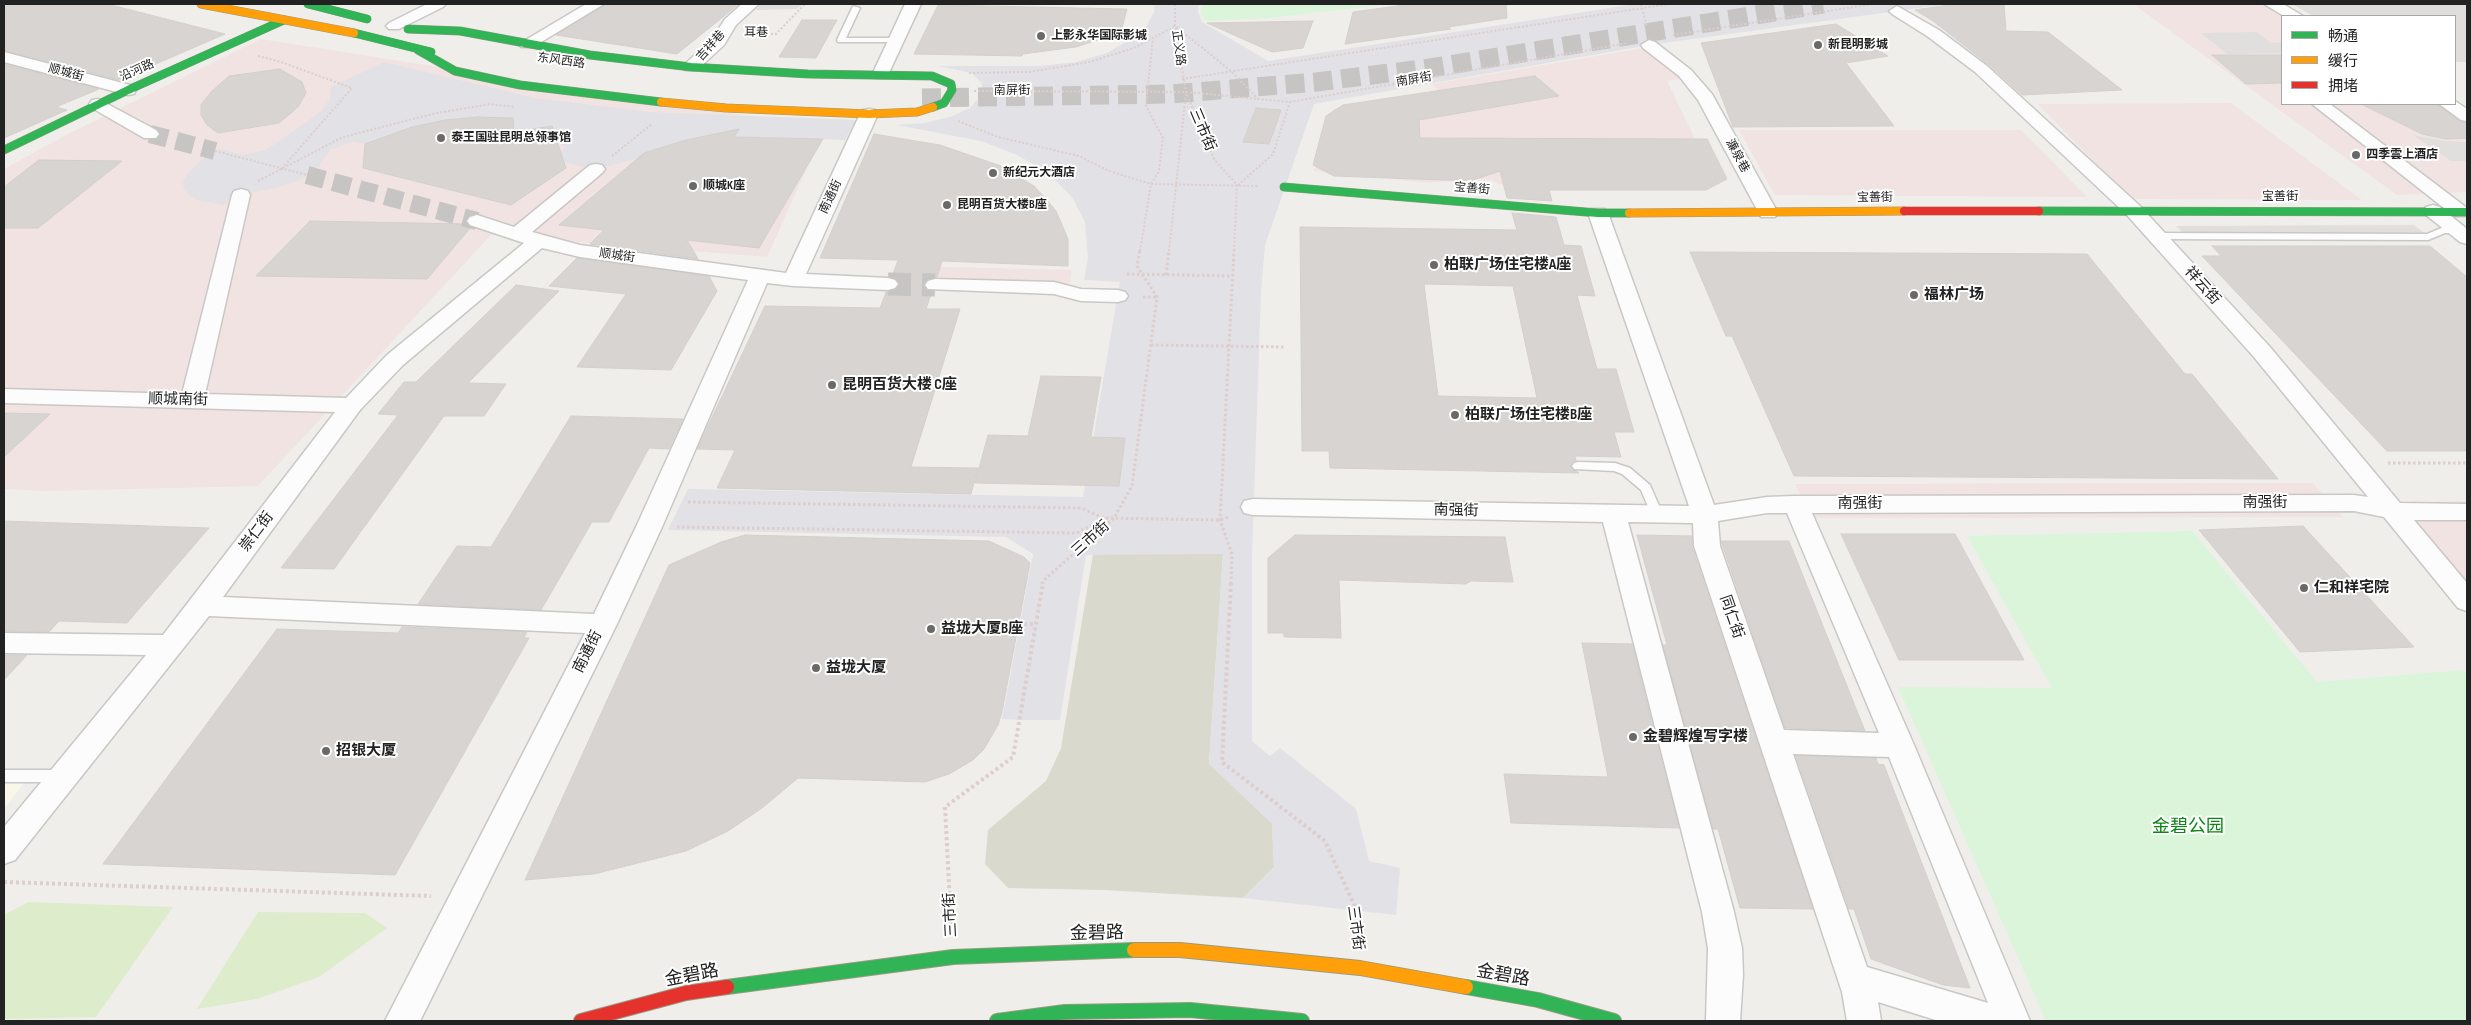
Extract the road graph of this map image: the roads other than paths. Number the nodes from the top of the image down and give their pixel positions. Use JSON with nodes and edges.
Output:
{"nodes":[{"id":1,"x":202,"y":4,"type":"edge"},
{"id":2,"x":308,"y":4,"type":"edge"},
{"id":3,"x":438,"y":4,"type":"edge"},
{"id":4,"x":596,"y":4,"type":"edge"},
{"id":5,"x":751,"y":4,"type":"edge"},
{"id":6,"x":913,"y":4,"type":"edge"},
{"id":7,"x":2272,"y":4,"type":"edge"},
{"id":8,"x":856,"y":8,"type":"dead end"},
{"id":9,"x":1897,"y":11,"type":"dead end"},
{"id":10,"x":2294,"y":15,"type":"edge"},
{"id":11,"x":284,"y":20,"type":"junction"},
{"id":12,"x":391,"y":25,"type":"junction"},
{"id":13,"x":896,"y":40,"type":"junction"},
{"id":14,"x":456,"y":43,"type":"dead end"},
{"id":15,"x":527,"y":44,"type":"junction"},
{"id":16,"x":1649,"y":45,"type":"dead end"},
{"id":17,"x":418,"y":50,"type":"junction"},
{"id":18,"x":4,"y":57,"type":"edge"},
{"id":19,"x":457,"y":57,"type":"dead end"},
{"id":20,"x":691,"y":67,"type":"junction"},
{"id":21,"x":880,"y":75,"type":"junction"},
{"id":22,"x":794,"y":85,"type":"dead end"},
{"id":23,"x":927,"y":87,"type":"tunnel mouth"},
{"id":24,"x":128,"y":90,"type":"junction"},
{"id":25,"x":98,"y":104,"type":"junction"},
{"id":26,"x":2321,"y":105,"type":"edge"},
{"id":27,"x":2450,"y":105,"type":"edge"},
{"id":28,"x":869,"y":114,"type":"junction"},
{"id":29,"x":2467,"y":116,"type":"edge"},
{"id":30,"x":150,"y":134,"type":"tunnel mouth"},
{"id":31,"x":4,"y":150,"type":"edge"},
{"id":32,"x":596,"y":169,"type":"road end"},
{"id":33,"x":1284,"y":187,"type":"road end"},
{"id":34,"x":241,"y":195,"type":"dead end"},
{"id":35,"x":2133,"y":210,"type":"junction"},
{"id":36,"x":2433,"y":212,"type":"joint"},
{"id":37,"x":1598,"y":213,"type":"junction"},
{"id":38,"x":1768,"y":213,"type":"junction"},
{"id":39,"x":477,"y":221,"type":"tunnel mouth"},
{"id":40,"x":2463,"y":223,"type":"edge"},
{"id":41,"x":2157,"y":236,"type":"junction"},
{"id":42,"x":528,"y":237,"type":"junction"},
{"id":43,"x":760,"y":276,"type":"junction"},
{"id":44,"x":792,"y":280,"type":"junction"},
{"id":45,"x":888,"y":284,"type":"tunnel mouth"},
{"id":46,"x":935,"y":285,"type":"tunnel mouth"},
{"id":47,"x":1118,"y":296,"type":"dead end"},
{"id":48,"x":4,"y":396,"type":"edge"},
{"id":49,"x":192,"y":401,"type":"junction"},
{"id":50,"x":352,"y":405,"type":"junction"},
{"id":51,"x":1578,"y":466,"type":"dead end"},
{"id":52,"x":1795,"y":504,"type":"junction"},
{"id":53,"x":1253,"y":507,"type":"road end"},
{"id":54,"x":2395,"y":511,"type":"junction"},
{"id":55,"x":2467,"y":512,"type":"edge"},
{"id":56,"x":1614,"y":515,"type":"junction"},
{"id":57,"x":1657,"y":515,"type":"junction"},
{"id":58,"x":1705,"y":515,"type":"junction"},
{"id":59,"x":2467,"y":601,"type":"edge"},
{"id":60,"x":202,"y":606,"type":"junction"},
{"id":61,"x":602,"y":624,"type":"junction"},
{"id":62,"x":4,"y":643,"type":"edge"},
{"id":63,"x":170,"y":644,"type":"junction"},
{"id":64,"x":1774,"y":742,"type":"junction"},
{"id":65,"x":1898,"y":745,"type":"junction"},
{"id":66,"x":4,"y":776,"type":"edge"},
{"id":67,"x":64,"y":776,"type":"junction"},
{"id":68,"x":4,"y":850,"type":"edge"},
{"id":69,"x":1854,"y":979,"type":"junction"},
{"id":70,"x":402,"y":1021,"type":"edge"},
{"id":71,"x":581,"y":1021,"type":"edge"},
{"id":72,"x":997,"y":1021,"type":"edge"},
{"id":73,"x":1302,"y":1021,"type":"edge"},
{"id":74,"x":1614,"y":1021,"type":"edge"},
{"id":75,"x":1722,"y":1021,"type":"edge"},
{"id":76,"x":1864,"y":1021,"type":"edge"},
{"id":77,"x":1992,"y":1021,"type":"edge"},
{"id":78,"x":2013,"y":1021,"type":"edge"}],
"edges":[{"from":1,"to":11,"type":"main road"},
{"from":2,"to":12,"type":"main road"},
{"from":3,"to":12,"type":"street"},
{"from":4,"to":15,"type":"street"},
{"from":5,"to":20,"type":"street","name":"吉祥巷"},
{"from":6,"to":13,"type":"street"},
{"from":7,"to":10,"type":"street"},
{"from":8,"to":13,"type":"lane"},
{"from":9,"to":35,"type":"street","name":"祥云街"},
{"from":11,"to":17,"type":"main road"},
{"from":11,"to":24,"type":"main road","name":"沿河路"},
{"from":12,"to":14,"type":"main road"},
{"from":12,"to":15,"type":"main road"},
{"from":13,"to":21,"type":"street"},
{"from":15,"to":20,"type":"main road"},
{"from":16,"to":38,"type":"street","name":"濂泉巷"},
{"from":17,"to":19,"type":"main road"},
{"from":17,"to":28,"type":"main road"},
{"from":18,"to":24,"type":"street","name":"顺城街"},
{"from":20,"to":21,"type":"main road"},
{"from":21,"to":28,"type":"main road"},
{"from":22,"to":23,"type":"main road"},
{"from":24,"to":25,"type":"main road","name":"沿河路"},
{"from":25,"to":30,"type":"street"},
{"from":25,"to":31,"type":"main road","name":"沿河路"},
{"from":26,"to":40,"type":"street"},
{"from":27,"to":29,"type":"street"},
{"from":28,"to":44,"type":"street","name":"南通街"},
{"from":32,"to":42,"type":"street","name":"崇仁街"},
{"from":33,"to":37,"type":"main road","name":"宝善街"},
{"from":34,"to":49,"type":"street"},
{"from":35,"to":36,"type":"main road","name":"宝善街"},
{"from":35,"to":38,"type":"main road","name":"宝善街"},
{"from":35,"to":41,"type":"street","name":"祥云街"},
{"from":36,"to":40,"type":"street"},
{"from":37,"to":38,"type":"main road","name":"宝善街"},
{"from":37,"to":58,"type":"street","name":"同仁街"},
{"from":39,"to":42,"type":"street","name":"顺城街"},
{"from":40,"to":41,"type":"lane"},
{"from":41,"to":54,"type":"street","name":"祥云街"},
{"from":42,"to":43,"type":"street","name":"顺城街"},
{"from":42,"to":50,"type":"street","name":"崇仁街"},
{"from":43,"to":44,"type":"street","name":"顺城街"},
{"from":43,"to":61,"type":"street","name":"南通街"},
{"from":44,"to":45,"type":"street","name":"顺城街"},
{"from":46,"to":47,"type":"street"},
{"from":48,"to":49,"type":"street","name":"顺城南街"},
{"from":49,"to":50,"type":"street","name":"顺城南街"},
{"from":50,"to":60,"type":"street","name":"崇仁街"},
{"from":51,"to":57,"type":"lane"},
{"from":52,"to":54,"type":"street","name":"南强街"},
{"from":52,"to":58,"type":"street","name":"南强街"},
{"from":52,"to":65,"type":"street"},
{"from":53,"to":56,"type":"street","name":"南强街"},
{"from":54,"to":55,"type":"street","name":"南强街"},
{"from":54,"to":59,"type":"street","name":"祥云街"},
{"from":56,"to":57,"type":"street","name":"南强街"},
{"from":56,"to":75,"type":"street"},
{"from":57,"to":58,"type":"street","name":"南强街"},
{"from":58,"to":64,"type":"street","name":"同仁街"},
{"from":60,"to":61,"type":"street"},
{"from":60,"to":63,"type":"street","name":"崇仁街"},
{"from":61,"to":70,"type":"street","name":"南通街"},
{"from":62,"to":63,"type":"street"},
{"from":63,"to":67,"type":"street","name":"崇仁街"},
{"from":64,"to":65,"type":"street"},
{"from":64,"to":69,"type":"street","name":"同仁街"},
{"from":65,"to":78,"type":"street"},
{"from":66,"to":67,"type":"lane"},
{"from":67,"to":68,"type":"street","name":"崇仁街"},
{"from":69,"to":76,"type":"street","name":"同仁街"},
{"from":69,"to":77,"type":"street"},
{"from":71,"to":74,"type":"main road","name":"金碧路"},
{"from":72,"to":73,"type":"main road"}]}
